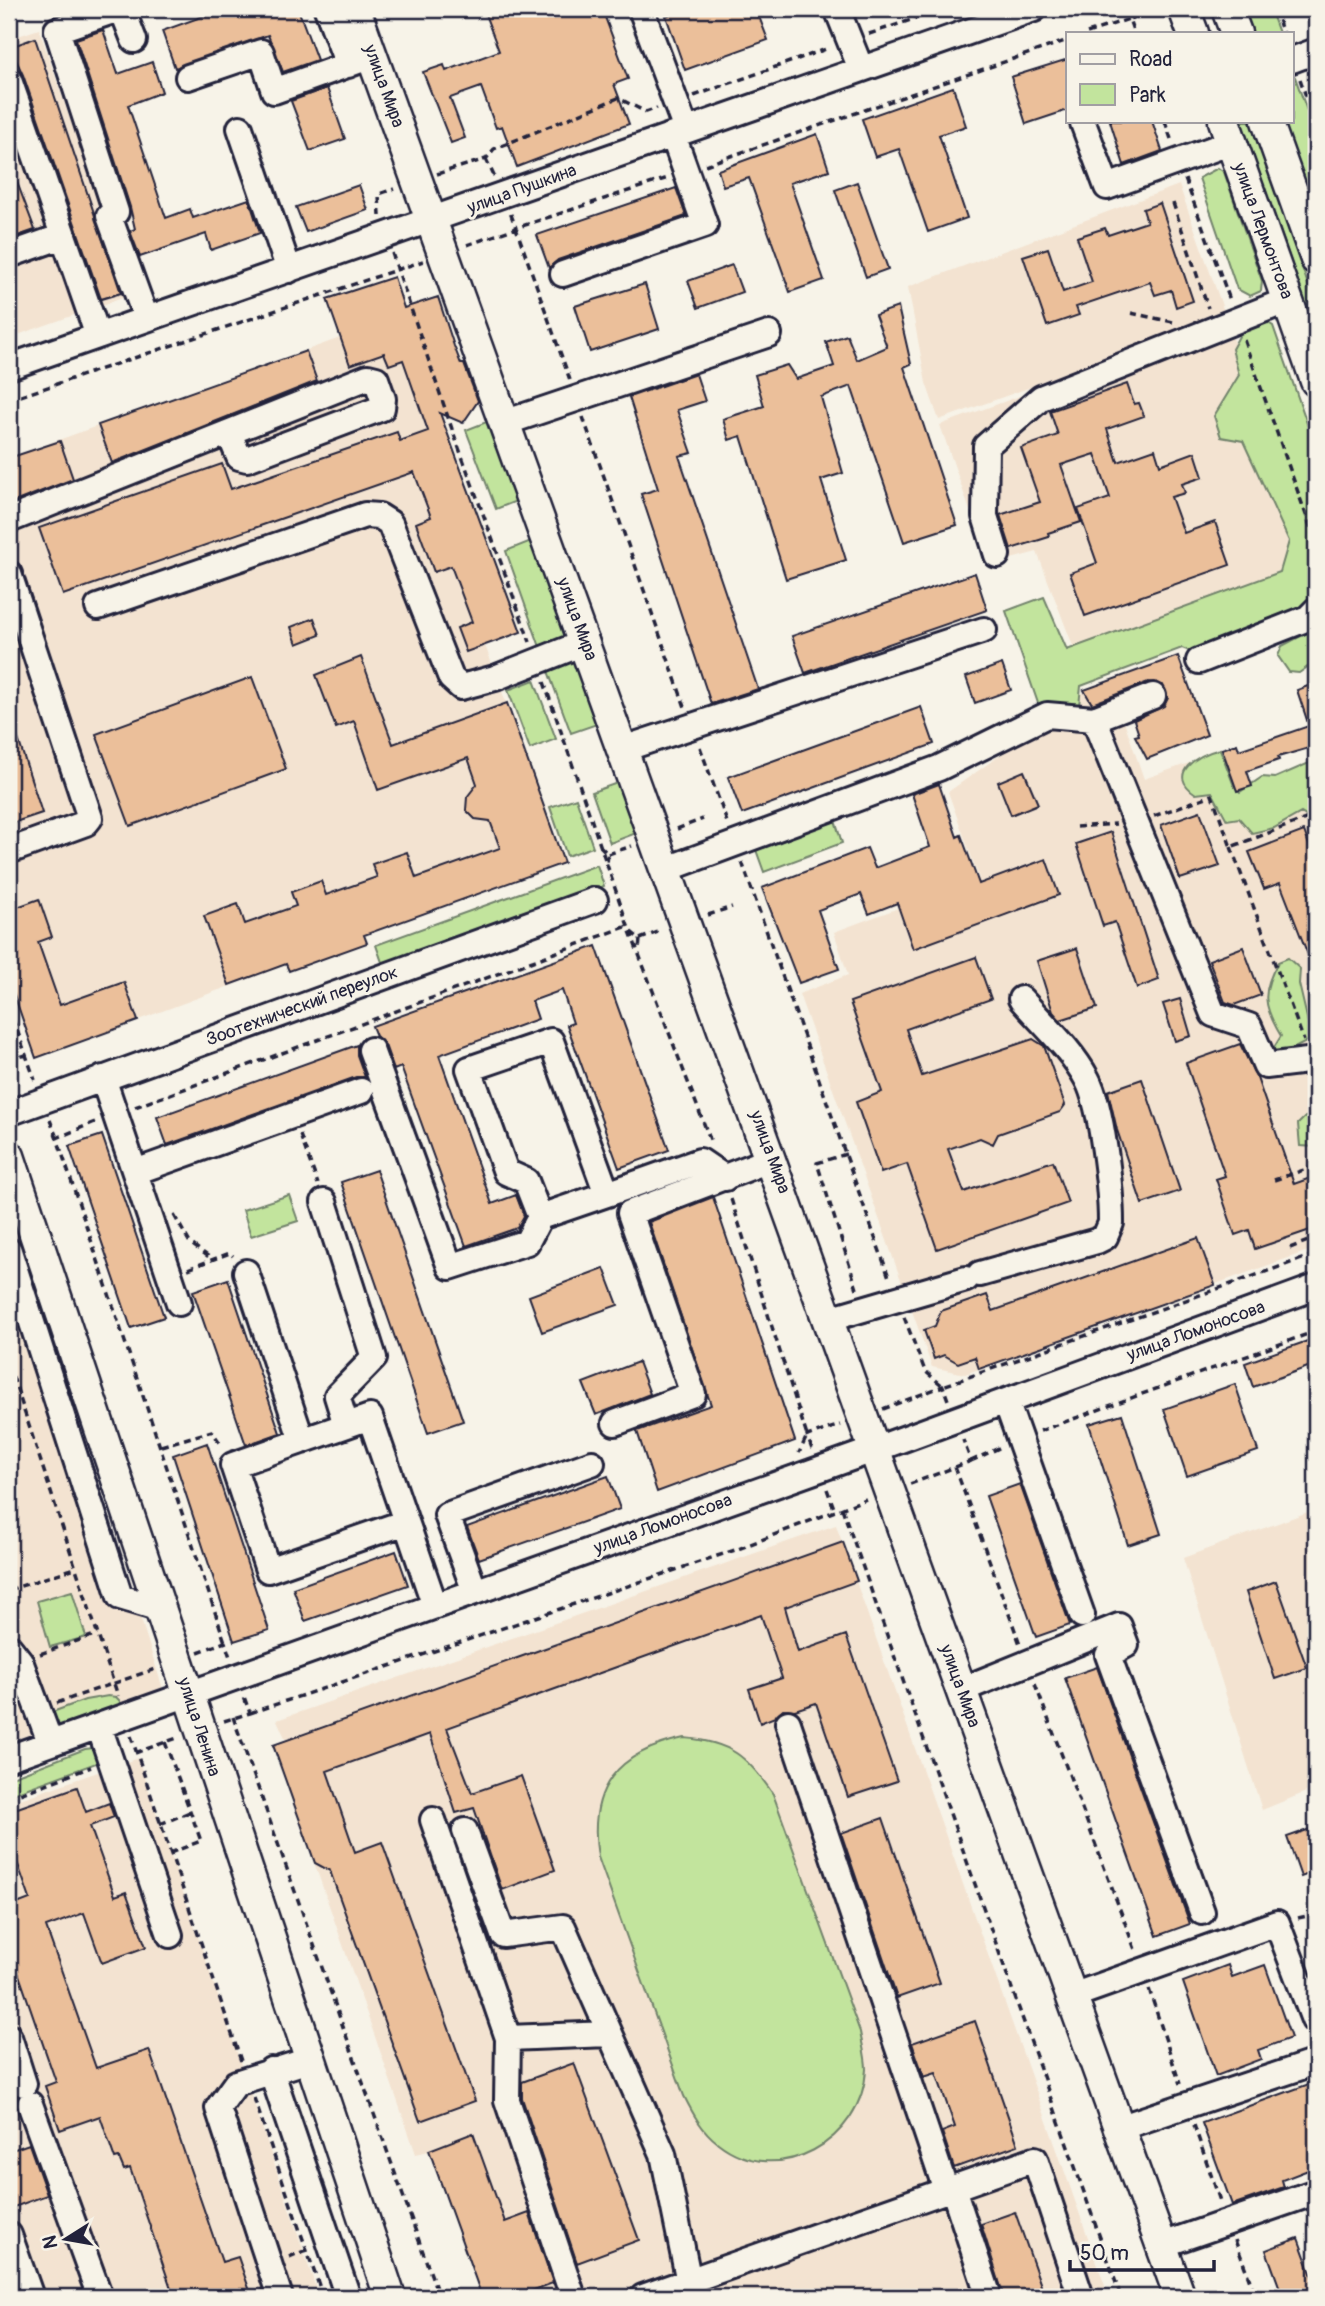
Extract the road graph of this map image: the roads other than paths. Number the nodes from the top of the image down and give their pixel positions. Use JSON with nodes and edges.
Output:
{"nodes":[{"id":1,"x":121,"y":9,"type":"edge"},
{"id":2,"x":327,"y":9,"type":"edge"},
{"id":3,"x":355,"y":9,"type":"edge"},
{"id":4,"x":641,"y":9,"type":"edge"},
{"id":5,"x":837,"y":9,"type":"edge"},
{"id":6,"x":1034,"y":9,"type":"edge"},
{"id":7,"x":1184,"y":9,"type":"edge"},
{"id":8,"x":1227,"y":9,"type":"edge"},
{"id":9,"x":1193,"y":32,"type":"edge"},
{"id":10,"x":1236,"y":32,"type":"edge"},
{"id":11,"x":134,"y":40,"type":"dead end"},
{"id":12,"x":1316,"y":51,"type":"edge"},
{"id":13,"x":1294,"y":59,"type":"edge"},
{"id":14,"x":360,"y":60,"type":"junction"},
{"id":15,"x":861,"y":69,"type":"junction"},
{"id":16,"x":188,"y":77,"type":"dead end"},
{"id":17,"x":9,"y":80,"type":"edge"},
{"id":18,"x":1083,"y":122,"type":"dead end"},
{"id":19,"x":1267,"y":122,"type":"edge"},
{"id":20,"x":240,"y":128,"type":"dead end"},
{"id":21,"x":1228,"y":132,"type":"edge"},
{"id":22,"x":680,"y":133,"type":"junction"},
{"id":23,"x":433,"y":220,"type":"junction"},
{"id":24,"x":63,"y":236,"type":"junction"},
{"id":25,"x":9,"y":256,"type":"edge"},
{"id":26,"x":1316,"y":259,"type":"edge"},
{"id":27,"x":289,"y":271,"type":"junction"},
{"id":28,"x":563,"y":274,"type":"dead end"},
{"id":29,"x":1288,"y":300,"type":"junction"},
{"id":30,"x":146,"y":318,"type":"junction"},
{"id":31,"x":769,"y":334,"type":"dead end"},
{"id":32,"x":98,"y":336,"type":"junction"},
{"id":33,"x":9,"y":368,"type":"edge"},
{"id":34,"x":1316,"y":381,"type":"edge"},
{"id":35,"x":507,"y":422,"type":"junction"},
{"id":36,"x":229,"y":433,"type":"junction"},
{"id":37,"x":9,"y":520,"type":"edge"},
{"id":38,"x":997,"y":555,"type":"dead end"},
{"id":39,"x":9,"y":574,"type":"edge"},
{"id":40,"x":98,"y":607,"type":"dead end"},
{"id":41,"x":1316,"y":610,"type":"edge"},
{"id":42,"x":984,"y":630,"type":"dead end"},
{"id":43,"x":586,"y":642,"type":"junction"},
{"id":44,"x":1199,"y":661,"type":"dead end"},
{"id":45,"x":1153,"y":696,"type":"dead end"},
{"id":46,"x":1094,"y":719,"type":"junction"},
{"id":47,"x":623,"y":749,"type":"junction"},
{"id":48,"x":9,"y":850,"type":"edge"},
{"id":49,"x":667,"y":869,"type":"junction"},
{"id":50,"x":595,"y":900,"type":"dead end"},
{"id":51,"x":1021,"y":999,"type":"dead end"},
{"id":52,"x":371,"y":1050,"type":"dead end"},
{"id":53,"x":1312,"y":1055,"type":"edge"},
{"id":54,"x":103,"y":1077,"type":"junction"},
{"id":55,"x":361,"y":1091,"type":"dead end"},
{"id":56,"x":9,"y":1112,"type":"edge"},
{"id":57,"x":772,"y":1160,"type":"junction"},
{"id":58,"x":10,"y":1162,"type":"edge"},
{"id":59,"x":135,"y":1172,"type":"junction"},
{"id":60,"x":724,"y":1178,"type":"junction"},
{"id":61,"x":607,"y":1194,"type":"junction"},
{"id":62,"x":324,"y":1202,"type":"road end"},
{"id":63,"x":540,"y":1217,"type":"junction"},
{"id":64,"x":9,"y":1251,"type":"edge"},
{"id":65,"x":246,"y":1272,"type":"road end"},
{"id":66,"x":1316,"y":1287,"type":"edge"},
{"id":67,"x":179,"y":1303,"type":"dead end"},
{"id":68,"x":830,"y":1319,"type":"junction"},
{"id":69,"x":1006,"y":1401,"type":"junction"},
{"id":70,"x":615,"y":1423,"type":"dead end"},
{"id":71,"x":346,"y":1424,"type":"junction"},
{"id":72,"x":302,"y":1441,"type":"junction"},
{"id":73,"x":876,"y":1449,"type":"junction"},
{"id":74,"x":592,"y":1464,"type":"dead end"},
{"id":75,"x":406,"y":1522,"type":"junction"},
{"id":76,"x":475,"y":1592,"type":"junction"},
{"id":77,"x":435,"y":1606,"type":"junction"},
{"id":78,"x":160,"y":1609,"type":"junction"},
{"id":79,"x":1082,"y":1615,"type":"dead end"},
{"id":80,"x":14,"y":1654,"type":"edge"},
{"id":81,"x":961,"y":1690,"type":"junction"},
{"id":82,"x":188,"y":1695,"type":"junction"},
{"id":83,"x":788,"y":1723,"type":"dead end"},
{"id":84,"x":99,"y":1726,"type":"junction"},
{"id":85,"x":50,"y":1742,"type":"junction"},
{"id":86,"x":9,"y":1758,"type":"edge"},
{"id":87,"x":433,"y":1820,"type":"dead end"},
{"id":88,"x":465,"y":1831,"type":"dead end"},
{"id":89,"x":1202,"y":1912,"type":"dead end"},
{"id":90,"x":170,"y":1935,"type":"dead end"},
{"id":91,"x":1072,"y":1996,"type":"junction"},
{"id":92,"x":1314,"y":2020,"type":"dead end"},
{"id":93,"x":609,"y":2034,"type":"junction"},
{"id":94,"x":9,"y":2036,"type":"edge"},
{"id":95,"x":508,"y":2038,"type":"junction"},
{"id":96,"x":309,"y":2060,"type":"junction"},
{"id":97,"x":1316,"y":2062,"type":"edge"},
{"id":98,"x":271,"y":2070,"type":"junction"},
{"id":99,"x":1119,"y":2128,"type":"junction"},
{"id":100,"x":950,"y":2189,"type":"junction"},
{"id":101,"x":1316,"y":2192,"type":"edge"},
{"id":102,"x":9,"y":2235,"type":"edge"},
{"id":103,"x":1161,"y":2245,"type":"junction"},
{"id":104,"x":691,"y":2289,"type":"edge"},
{"id":105,"x":31,"y":2297,"type":"edge"},
{"id":106,"x":100,"y":2297,"type":"edge"},
{"id":107,"x":281,"y":2297,"type":"edge"},
{"id":108,"x":348,"y":2297,"type":"edge"},
{"id":109,"x":390,"y":2297,"type":"edge"},
{"id":110,"x":573,"y":2297,"type":"edge"},
{"id":111,"x":643,"y":2297,"type":"edge"},
{"id":112,"x":989,"y":2297,"type":"edge"},
{"id":113,"x":1081,"y":2297,"type":"edge"},
{"id":114,"x":1180,"y":2297,"type":"edge"}],
"edges":[{"from":1,"to":11,"type":"street"},
{"from":1,"to":30,"type":"street"},
{"from":2,"to":14,"type":"street"},
{"from":3,"to":14,"type":"main road","name":"улица Мира"},
{"from":4,"to":22,"type":"street"},
{"from":5,"to":15,"type":"street"},
{"from":6,"to":15,"type":"street","name":"улица Пушкина"},
{"from":7,"to":9,"type":"main road"},
{"from":8,"to":10,"type":"main road"},
{"from":12,"to":13,"type":"street"},
{"from":14,"to":16,"type":"street"},
{"from":14,"to":23,"type":"main road","name":"улица Мира"},
{"from":15,"to":22,"type":"street","name":"улица Пушкина"},
{"from":17,"to":24,"type":"street"},
{"from":18,"to":21,"type":"street"},
{"from":19,"to":26,"type":"main road"},
{"from":20,"to":27,"type":"street"},
{"from":21,"to":29,"type":"main road","name":"улица Лермонтова"},
{"from":22,"to":23,"type":"street","name":"улица Пушкина"},
{"from":22,"to":28,"type":"street"},
{"from":23,"to":27,"type":"street","name":"улица Пушкина"},
{"from":23,"to":35,"type":"main road","name":"улица Мира"},
{"from":24,"to":25,"type":"street"},
{"from":24,"to":32,"type":"street"},
{"from":27,"to":30,"type":"street","name":"улица Пушкина"},
{"from":29,"to":34,"type":"main road","name":"улица Лермонтова"},
{"from":29,"to":38,"type":"street"},
{"from":30,"to":32,"type":"street","name":"улица Пушкина"},
{"from":31,"to":35,"type":"street"},
{"from":32,"to":33,"type":"street","name":"улица Пушкина"},
{"from":35,"to":43,"type":"main road","name":"улица Мира"},
{"from":36,"to":36,"type":"street"},
{"from":36,"to":37,"type":"street"},
{"from":39,"to":48,"type":"street"},
{"from":40,"to":43,"type":"street"},
{"from":41,"to":44,"type":"street"},
{"from":42,"to":47,"type":"street"},
{"from":43,"to":47,"type":"main road","name":"улица Мира"},
{"from":45,"to":46,"type":"street"},
{"from":46,"to":49,"type":"street"},
{"from":46,"to":53,"type":"street"},
{"from":47,"to":49,"type":"main road","name":"улица Мира"},
{"from":49,"to":57,"type":"main road","name":"улица Мира"},
{"from":50,"to":54,"type":"street","name":"Зоотехнический переулок"},
{"from":51,"to":68,"type":"street"},
{"from":52,"to":63,"type":"street"},
{"from":54,"to":56,"type":"street","name":"Зоотехнический переулок"},
{"from":54,"to":59,"type":"street"},
{"from":55,"to":59,"type":"street"},
{"from":57,"to":60,"type":"street"},
{"from":57,"to":68,"type":"main road","name":"улица Мира"},
{"from":58,"to":78,"type":"main road","name":"улица Ленина"},
{"from":59,"to":67,"type":"street"},
{"from":60,"to":61,"type":"street"},
{"from":60,"to":70,"type":"street"},
{"from":61,"to":63,"type":"street"},
{"from":61,"to":63,"type":"street"},
{"from":62,"to":71,"type":"street"},
{"from":64,"to":78,"type":"street"},
{"from":65,"to":72,"type":"street"},
{"from":66,"to":69,"type":"street","name":"улица Ломоносова"},
{"from":68,"to":73,"type":"main road","name":"улица Мира"},
{"from":69,"to":73,"type":"street","name":"улица Ломоносова"},
{"from":69,"to":79,"type":"street"},
{"from":71,"to":72,"type":"street"},
{"from":71,"to":75,"type":"street"},
{"from":72,"to":75,"type":"street"},
{"from":73,"to":76,"type":"street","name":"улица Ломоносова"},
{"from":73,"to":81,"type":"main road","name":"улица Мира"},
{"from":74,"to":76,"type":"street"},
{"from":75,"to":77,"type":"street"},
{"from":76,"to":77,"type":"street","name":"улица Ломоносова"},
{"from":77,"to":82,"type":"street","name":"улица Ломоносова"},
{"from":78,"to":82,"type":"main road","name":"улица Ленина"},
{"from":80,"to":85,"type":"street"},
{"from":81,"to":89,"type":"street"},
{"from":81,"to":91,"type":"main road","name":"улица Мира"},
{"from":82,"to":84,"type":"street","name":"улица Ломоносова"},
{"from":82,"to":96,"type":"main road","name":"улица Ленина"},
{"from":83,"to":100,"type":"street"},
{"from":84,"to":85,"type":"street","name":"улица Ломоносова"},
{"from":84,"to":90,"type":"street"},
{"from":85,"to":86,"type":"street","name":"улица Ломоносова"},
{"from":87,"to":95,"type":"street"},
{"from":88,"to":93,"type":"street"},
{"from":91,"to":92,"type":"street"},
{"from":91,"to":99,"type":"main road","name":"улица Мира"},
{"from":93,"to":95,"type":"street"},
{"from":93,"to":104,"type":"street"},
{"from":94,"to":106,"type":"street"},
{"from":95,"to":110,"type":"street"},
{"from":96,"to":98,"type":"street"},
{"from":96,"to":109,"type":"main road","name":"улица Ленина"},
{"from":97,"to":99,"type":"street"},
{"from":98,"to":107,"type":"street"},
{"from":98,"to":108,"type":"street"},
{"from":99,"to":103,"type":"main road","name":"улица Мира"},
{"from":100,"to":104,"type":"street"},
{"from":100,"to":112,"type":"street"},
{"from":100,"to":113,"type":"street"},
{"from":101,"to":103,"type":"street"},
{"from":102,"to":105,"type":"street"},
{"from":103,"to":114,"type":"main road","name":"улица Мира"},
{"from":104,"to":111,"type":"street"}]}
